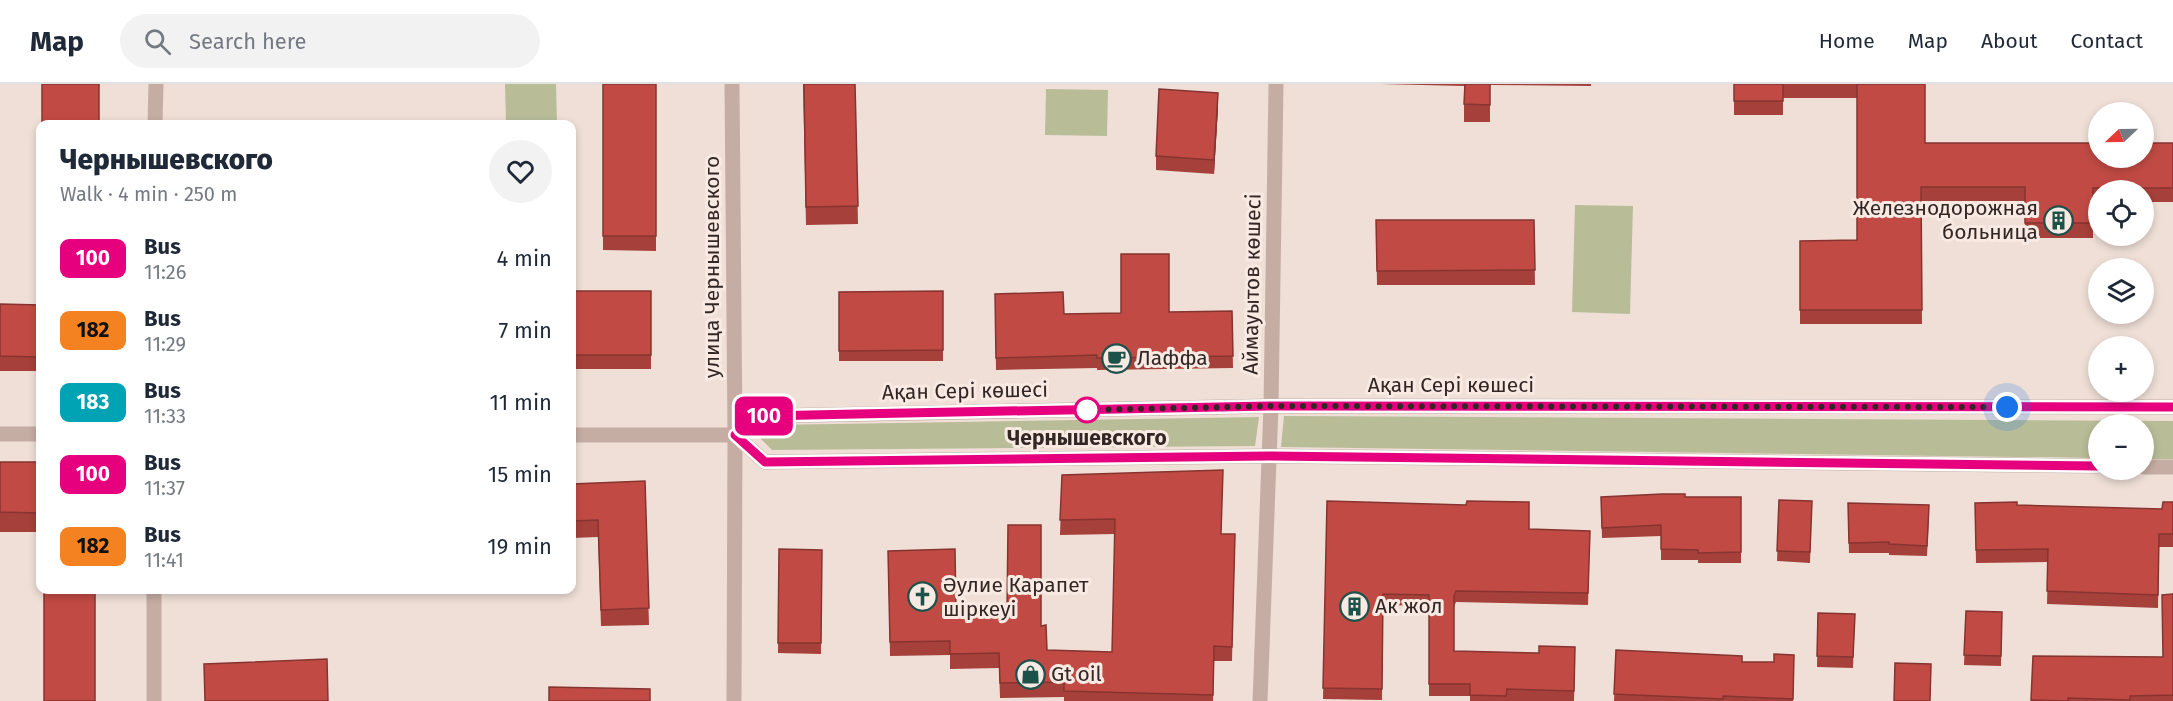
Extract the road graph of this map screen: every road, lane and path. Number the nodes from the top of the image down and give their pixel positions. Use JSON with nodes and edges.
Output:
{"nodes":[{"id":1,"x":156,"y":84,"type":"edge"},
{"id":2,"x":732,"y":84,"type":"edge"},
{"id":3,"x":1276,"y":84,"type":"edge"},
{"id":4,"x":155,"y":120,"type":"edge"},
{"id":5,"x":1270,"y":406,"type":"junction"},
{"id":6,"x":2173,"y":407,"type":"edge"},
{"id":7,"x":0,"y":434,"type":"edge"},
{"id":8,"x":36,"y":434,"type":"edge"},
{"id":9,"x":576,"y":435,"type":"edge"},
{"id":10,"x":735,"y":435,"type":"junction"},
{"id":11,"x":1269,"y":456,"type":"junction"},
{"id":12,"x":2088,"y":466,"type":"edge"},
{"id":13,"x":2154,"y":466,"type":"edge"},
{"id":14,"x":2173,"y":467,"type":"edge"},
{"id":15,"x":154,"y":594,"type":"edge"},
{"id":16,"x":154,"y":701,"type":"edge"},
{"id":17,"x":734,"y":701,"type":"edge"},
{"id":18,"x":1260,"y":701,"type":"edge"}],
"edges":[{"from":1,"to":4,"type":"street"},
{"from":2,"to":10,"type":"street","name":"улица Чернышевского"},
{"from":3,"to":5,"type":"street","name":"Аймауытов көшесі"},
{"from":5,"to":6,"type":"street","name":"Ақан Сері көшесі"},
{"from":5,"to":10,"type":"street","name":"Ақан Сері көшесі"},
{"from":5,"to":11,"type":"street","name":"Аймауытов көшесі"},
{"from":7,"to":8,"type":"street"},
{"from":9,"to":10,"type":"street"},
{"from":10,"to":11,"type":"street"},
{"from":10,"to":17,"type":"street","name":"улица Чернышевского"},
{"from":11,"to":12,"type":"street"},
{"from":11,"to":18,"type":"street","name":"Аймауытов көшесі"},
{"from":13,"to":14,"type":"street"},
{"from":15,"to":16,"type":"street"}]}
